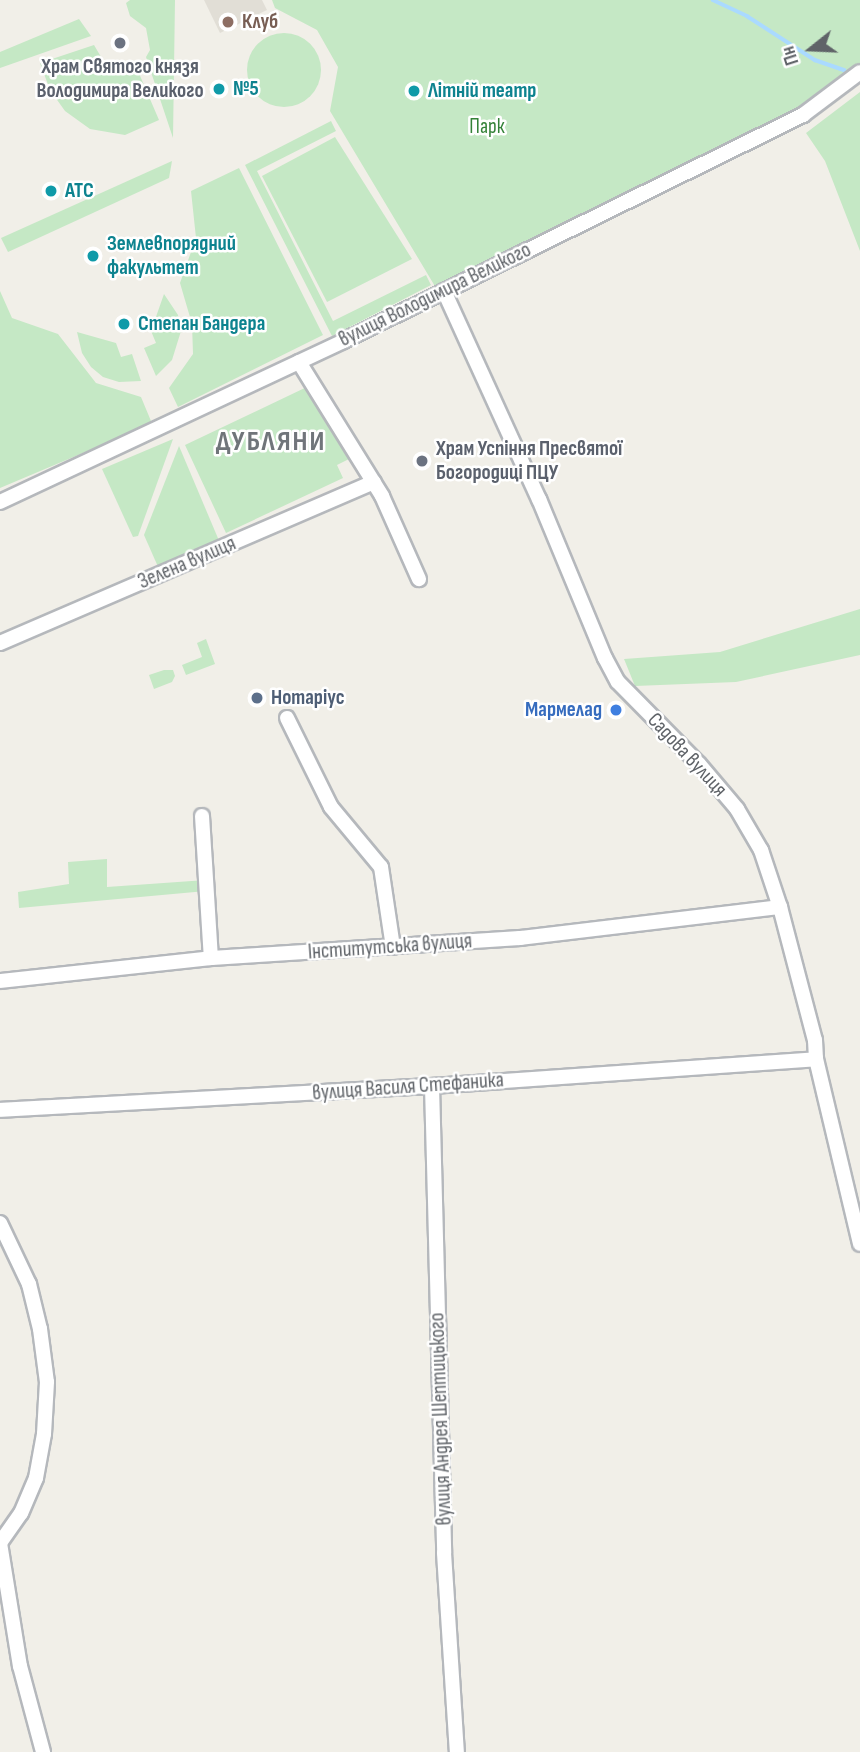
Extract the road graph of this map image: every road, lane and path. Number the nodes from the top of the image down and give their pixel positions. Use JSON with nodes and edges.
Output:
{"nodes":[{"id":1,"x":860,"y":72,"type":"edge"},
{"id":2,"x":444,"y":290,"type":"junction"},
{"id":3,"x":299,"y":362,"type":"junction"},
{"id":4,"x":374,"y":482,"type":"junction"},
{"id":5,"x":0,"y":502,"type":"edge"},
{"id":6,"x":419,"y":579,"type":"dead end"},
{"id":7,"x":0,"y":643,"type":"edge"},
{"id":8,"x":287,"y":718,"type":"dead end"},
{"id":9,"x":202,"y":816,"type":"dead end"},
{"id":10,"x":780,"y":907,"type":"junction"},
{"id":11,"x":393,"y":947,"type":"junction"},
{"id":12,"x":211,"y":958,"type":"junction"},
{"id":13,"x":0,"y":981,"type":"edge"},
{"id":14,"x":816,"y":1059,"type":"junction"},
{"id":15,"x":432,"y":1086,"type":"junction"},
{"id":16,"x":0,"y":1110,"type":"edge"},
{"id":17,"x":0,"y":1223,"type":"edge"},
{"id":18,"x":860,"y":1244,"type":"edge"},
{"id":19,"x":0,"y":1543,"type":"edge"},
{"id":20,"x":43,"y":1752,"type":"edge"},
{"id":21,"x":457,"y":1752,"type":"edge"}],
"edges":[{"from":1,"to":2,"type":"street","name":"вулиця Володимира Великого"},
{"from":2,"to":3,"type":"street","name":"вулиця Володимира Великого"},
{"from":2,"to":10,"type":"street","name":"Садова вулиця"},
{"from":3,"to":4,"type":"street"},
{"from":3,"to":5,"type":"street","name":"вулиця Володимира Великого"},
{"from":4,"to":6,"type":"street"},
{"from":4,"to":7,"type":"street","name":"Зелена вулиця"},
{"from":8,"to":11,"type":"street"},
{"from":9,"to":12,"type":"street"},
{"from":10,"to":11,"type":"street","name":"Інститутська вулиця"},
{"from":10,"to":14,"type":"street","name":"Садова вулиця"},
{"from":11,"to":12,"type":"street","name":"Інститутська вулиця"},
{"from":12,"to":13,"type":"street","name":"Інститутська вулиця"},
{"from":14,"to":15,"type":"street","name":"вулиця Василя Стефаника"},
{"from":14,"to":18,"type":"street","name":"Садова вулиця"},
{"from":15,"to":16,"type":"street","name":"вулиця Василя Стефаника"},
{"from":15,"to":21,"type":"street","name":"вулиця Андрея Шептицького"},
{"from":17,"to":19,"type":"street"},
{"from":19,"to":20,"type":"street"}]}
